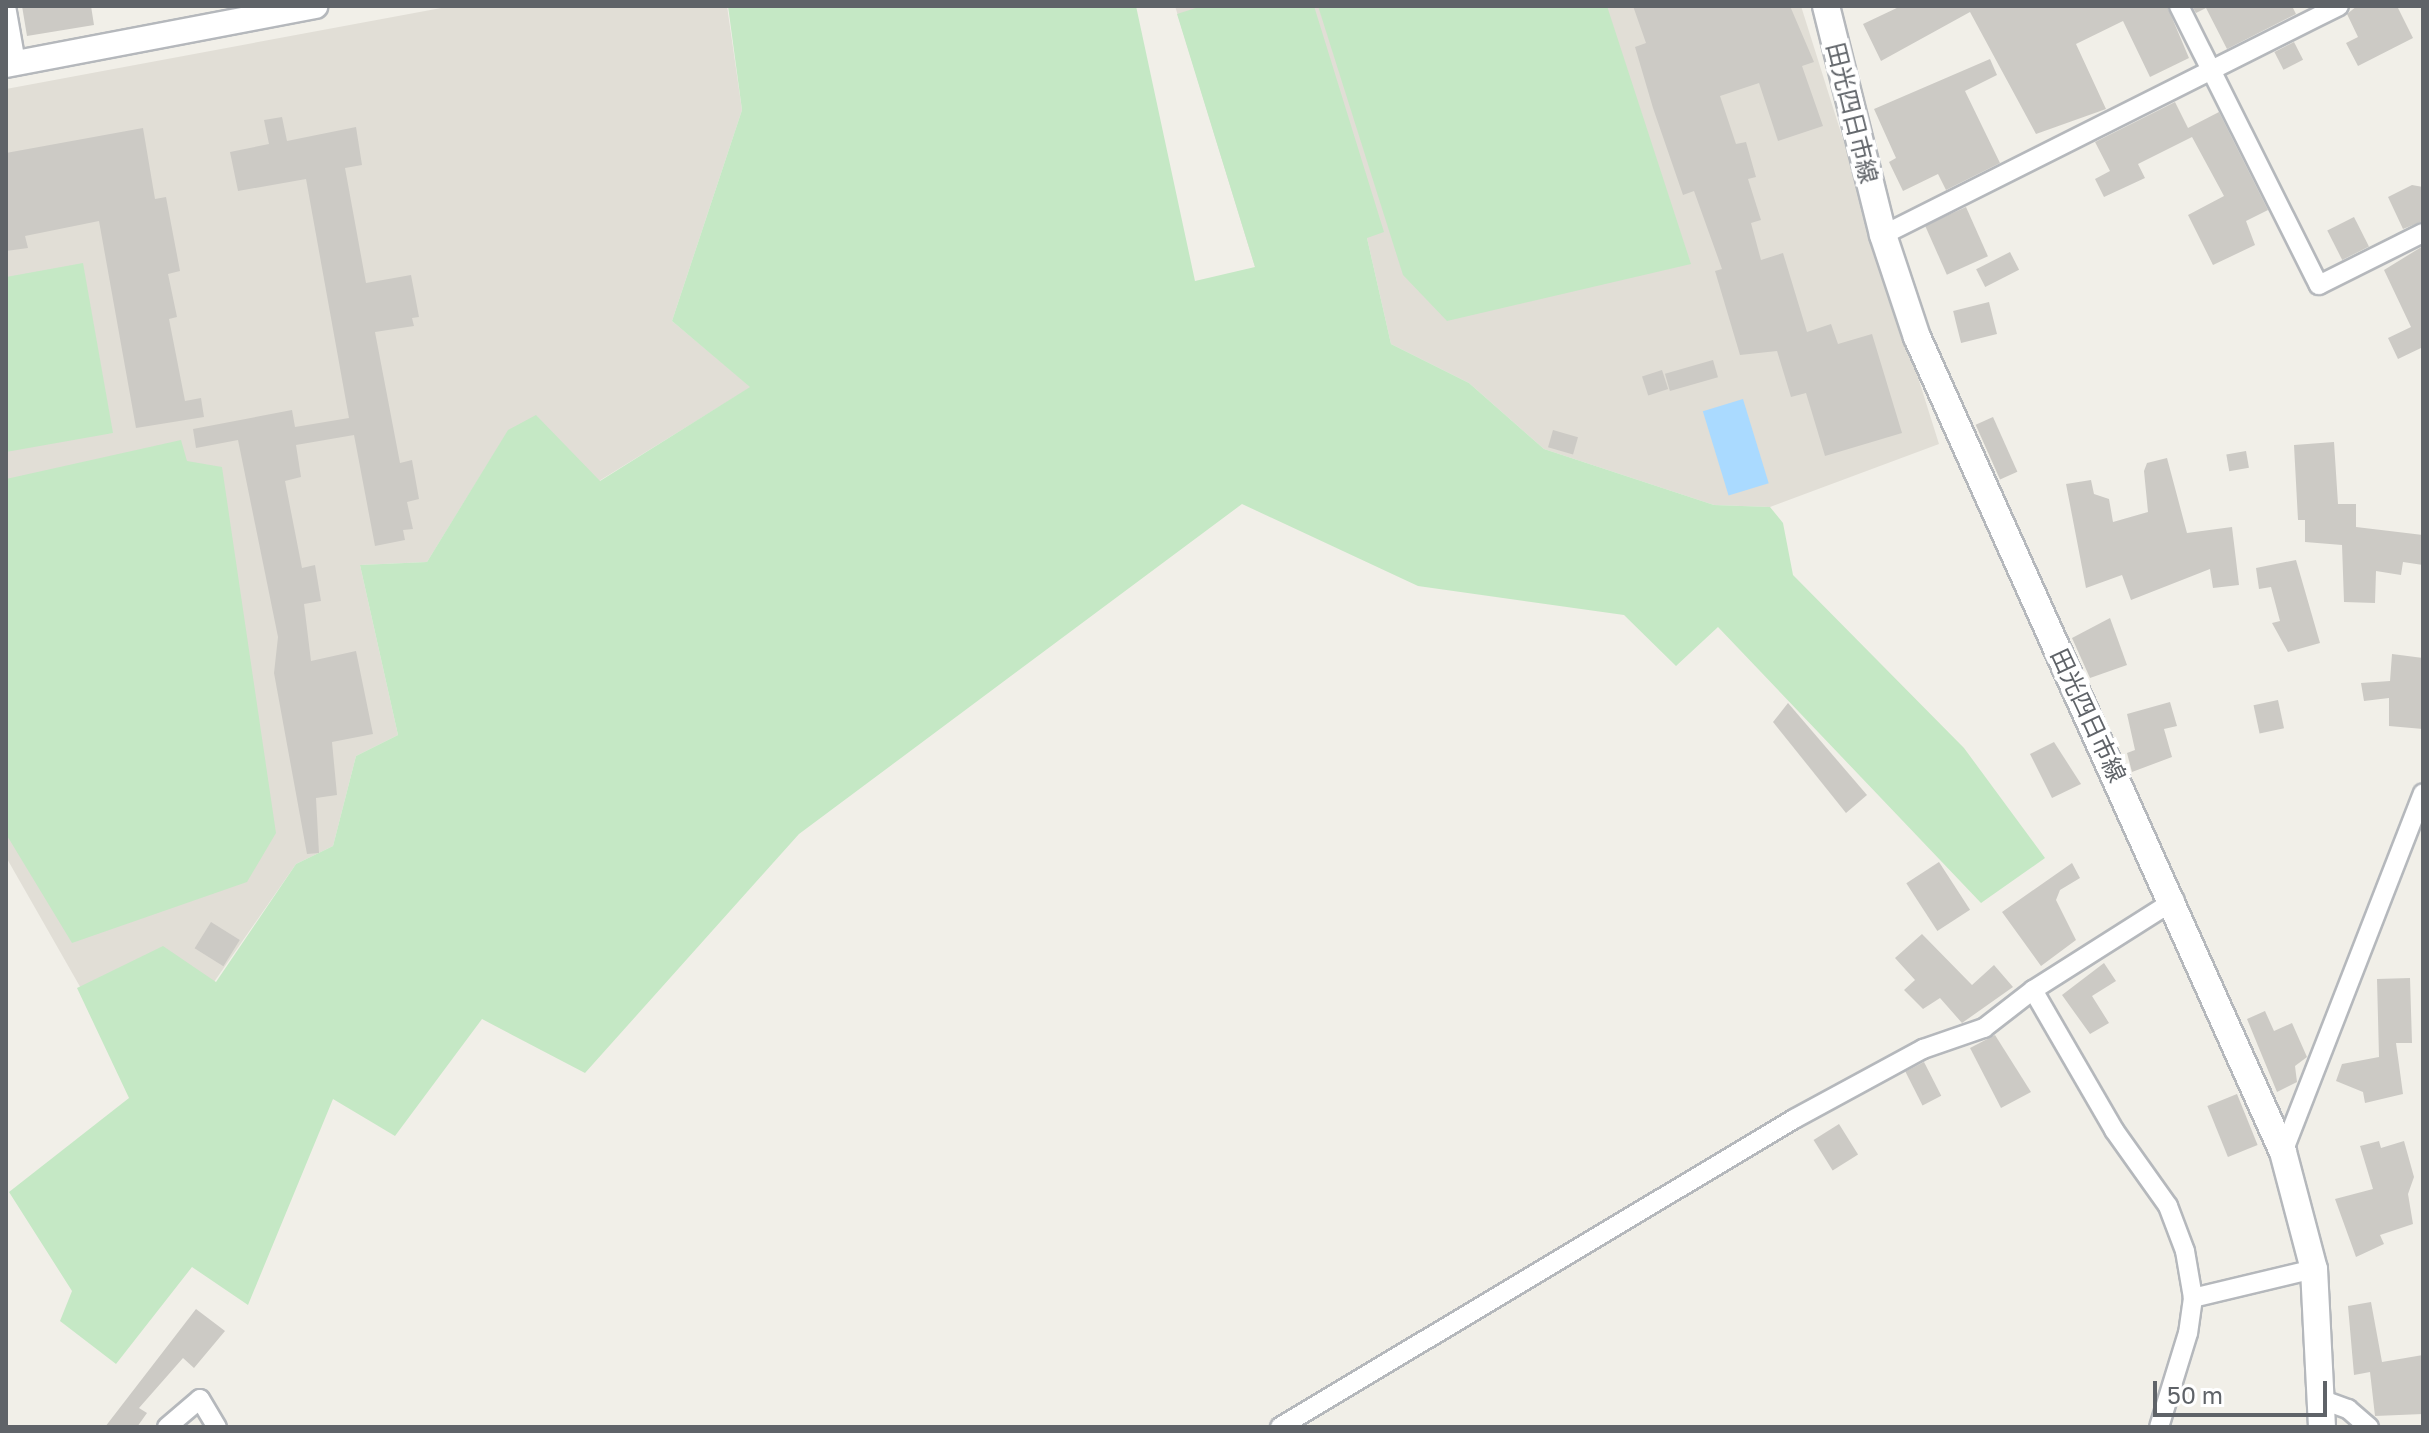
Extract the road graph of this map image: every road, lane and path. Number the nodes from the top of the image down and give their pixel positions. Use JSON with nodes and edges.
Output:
{"nodes":[{"id":1,"x":6,"y":6,"type":"edge"},
{"id":2,"x":315,"y":6,"type":"edge"},
{"id":3,"x":1826,"y":6,"type":"edge"},
{"id":4,"x":2179,"y":6,"type":"edge"},
{"id":5,"x":2339,"y":6,"type":"edge"},
{"id":6,"x":11,"y":64,"type":"edge"},
{"id":7,"x":2211,"y":71,"type":"junction"},
{"id":8,"x":2423,"y":233,"type":"edge"},
{"id":9,"x":1883,"y":235,"type":"junction"},
{"id":10,"x":2423,"y":793,"type":"edge"},
{"id":11,"x":2175,"y":900,"type":"junction"},
{"id":12,"x":2033,"y":990,"type":"junction"},
{"id":13,"x":2283,"y":1152,"type":"junction"},
{"id":14,"x":2314,"y":1269,"type":"junction"},
{"id":15,"x":2193,"y":1298,"type":"junction"},
{"id":16,"x":2323,"y":1400,"type":"junction"},
{"id":17,"x":167,"y":1427,"type":"edge"},
{"id":18,"x":217,"y":1427,"type":"edge"},
{"id":19,"x":1280,"y":1427,"type":"edge"},
{"id":20,"x":2159,"y":1427,"type":"edge"},
{"id":21,"x":2322,"y":1427,"type":"edge"},
{"id":22,"x":2369,"y":1427,"type":"edge"}],
"edges":[{"from":1,"to":6,"type":"street"},
{"from":2,"to":6,"type":"street"},
{"from":3,"to":9,"type":"main road","name":"田光四日市線"},
{"from":4,"to":7,"type":"street"},
{"from":5,"to":7,"type":"street"},
{"from":7,"to":8,"type":"street"},
{"from":7,"to":9,"type":"street"},
{"from":9,"to":11,"type":"main road","name":"田光四日市線"},
{"from":10,"to":13,"type":"street"},
{"from":11,"to":12,"type":"street"},
{"from":11,"to":13,"type":"main road","name":"田光四日市線"},
{"from":12,"to":15,"type":"street"},
{"from":12,"to":19,"type":"street"},
{"from":13,"to":14,"type":"main road","name":"田光四日市線"},
{"from":14,"to":15,"type":"street"},
{"from":14,"to":16,"type":"main road","name":"田光四日市線"},
{"from":15,"to":20,"type":"street"},
{"from":16,"to":21,"type":"main road","name":"田光四日市線"},
{"from":16,"to":22,"type":"street"},
{"from":17,"to":18,"type":"street"}]}
